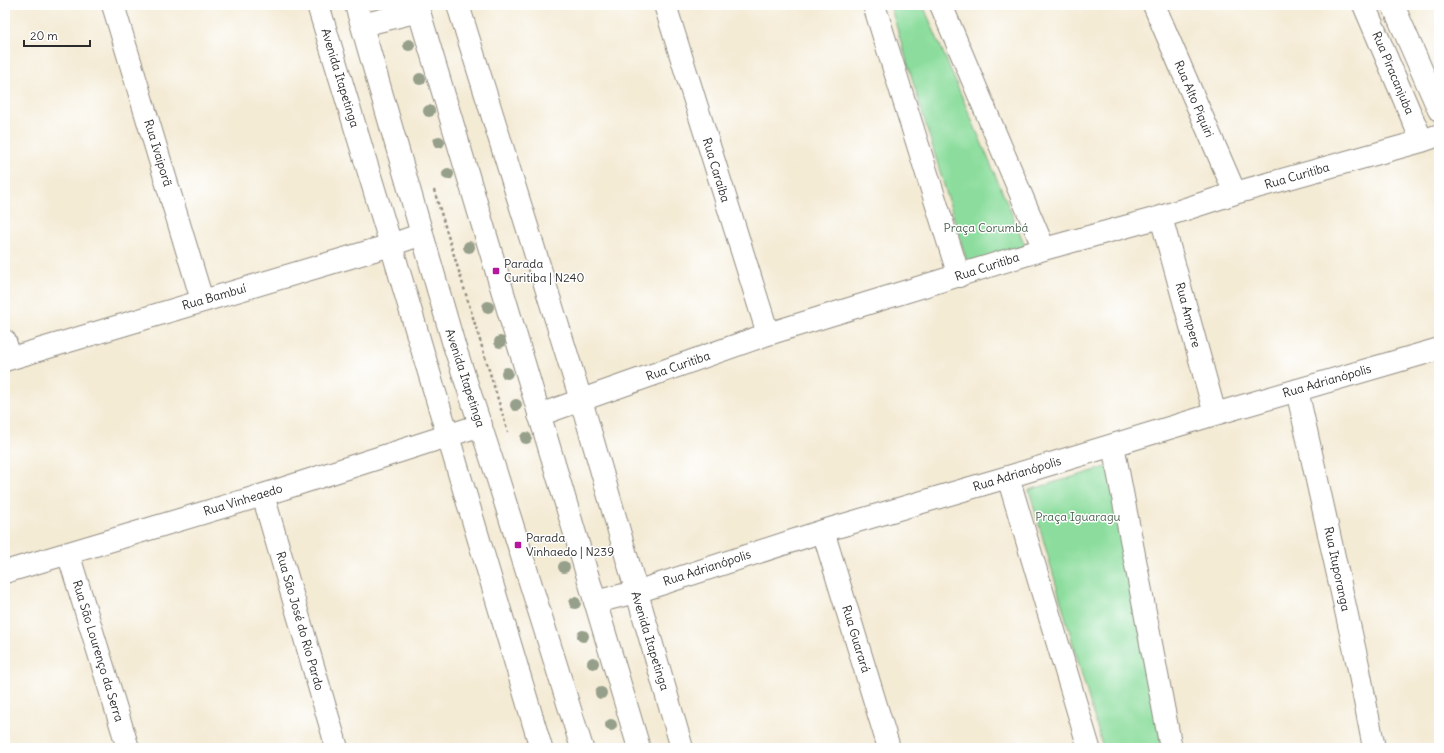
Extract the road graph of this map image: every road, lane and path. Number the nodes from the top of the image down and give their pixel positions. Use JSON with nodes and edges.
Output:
{"nodes":[{"id":1,"x":113,"y":5,"type":"edge"},
{"id":2,"x":318,"y":5,"type":"edge"},
{"id":3,"x":458,"y":5,"type":"edge"},
{"id":4,"x":665,"y":5,"type":"edge"},
{"id":5,"x":874,"y":5,"type":"edge"},
{"id":6,"x":941,"y":5,"type":"edge"},
{"id":7,"x":1154,"y":5,"type":"edge"},
{"id":8,"x":1364,"y":5,"type":"edge"},
{"id":9,"x":1393,"y":5,"type":"edge"},
{"id":10,"x":418,"y":8,"type":"edge"},
{"id":11,"x":359,"y":15,"type":"edge"},
{"id":12,"x":1439,"y":110,"type":"edge"},
{"id":13,"x":1431,"y":138,"type":"edge"},
{"id":14,"x":433,"y":186,"type":"dead end"},
{"id":15,"x":1235,"y":193,"type":"junction"},
{"id":16,"x":1161,"y":217,"type":"junction"},
{"id":17,"x":422,"y":234,"type":"junction"},
{"id":18,"x":391,"y":245,"type":"junction"},
{"id":19,"x":1044,"y":249,"type":"junction"},
{"id":20,"x":960,"y":276,"type":"junction"},
{"id":21,"x":202,"y":300,"type":"junction"},
{"id":22,"x":768,"y":334,"type":"junction"},
{"id":23,"x":1439,"y":349,"type":"edge"},
{"id":24,"x":7,"y":353,"type":"edge"},
{"id":25,"x":1298,"y":390,"type":"junction"},
{"id":26,"x":581,"y":400,"type":"junction"},
{"id":27,"x":1215,"y":414,"type":"junction"},
{"id":28,"x":539,"y":415,"type":"junction"},
{"id":29,"x":481,"y":425,"type":"junction"},
{"id":30,"x":509,"y":435,"type":"dead end"},
{"id":31,"x":447,"y":436,"type":"junction"},
{"id":32,"x":1113,"y":445,"type":"junction"},
{"id":33,"x":1008,"y":477,"type":"junction"},
{"id":34,"x":263,"y":495,"type":"junction"},
{"id":35,"x":823,"y":531,"type":"junction"},
{"id":36,"x":68,"y":553,"type":"junction"},
{"id":37,"x":5,"y":572,"type":"edge"},
{"id":38,"x":636,"y":592,"type":"junction"},
{"id":39,"x":596,"y":602,"type":"junction"},
{"id":40,"x":128,"y":748,"type":"edge"},
{"id":41,"x":337,"y":748,"type":"edge"},
{"id":42,"x":541,"y":748,"type":"edge"},
{"id":43,"x":582,"y":748,"type":"edge"},
{"id":44,"x":639,"y":748,"type":"edge"},
{"id":45,"x":682,"y":748,"type":"edge"},
{"id":46,"x":889,"y":748,"type":"edge"},
{"id":47,"x":1090,"y":748,"type":"edge"},
{"id":48,"x":1171,"y":748,"type":"edge"},
{"id":49,"x":1374,"y":748,"type":"edge"}],
"edges":[{"from":1,"to":21,"type":"street","name":"Rua Ivaiporã"},
{"from":2,"to":18,"type":"street","name":"Avenida Itapetinga"},
{"from":3,"to":26,"type":"street","name":"Avenida Itapetinga"},
{"from":4,"to":22,"type":"street","name":"Rua Caraíba"},
{"from":5,"to":20,"type":"street"},
{"from":6,"to":19,"type":"street"},
{"from":7,"to":15,"type":"street","name":"Rua Alto Piquiri"},
{"from":8,"to":13,"type":"street","name":"Rua Piracanjuba"},
{"from":9,"to":12,"type":"street"},
{"from":10,"to":11,"type":"street"},
{"from":10,"to":28,"type":"street"},
{"from":11,"to":17,"type":"street","name":"Avenida Itapetinga"},
{"from":13,"to":15,"type":"street","name":"Rua Curitiba"},
{"from":14,"to":30,"type":"path"},
{"from":15,"to":16,"type":"street","name":"Rua Curitiba"},
{"from":16,"to":19,"type":"street","name":"Rua Curitiba"},
{"from":16,"to":27,"type":"street","name":"Rua Ampere"},
{"from":17,"to":18,"type":"street","name":"Rua Bambuí"},
{"from":17,"to":29,"type":"street","name":"Avenida Itapetinga"},
{"from":18,"to":21,"type":"street","name":"Rua Bambuí"},
{"from":18,"to":31,"type":"street","name":"Avenida Itapetinga"},
{"from":19,"to":20,"type":"street","name":"Rua Curitiba"},
{"from":20,"to":22,"type":"street","name":"Rua Curitiba"},
{"from":21,"to":24,"type":"street","name":"Rua Bambuí"},
{"from":22,"to":26,"type":"street","name":"Rua Curitiba"},
{"from":23,"to":25,"type":"street","name":"Rua Adrianópolis"},
{"from":25,"to":27,"type":"street","name":"Rua Adrianópolis"},
{"from":25,"to":49,"type":"street","name":"Rua Ituporanga"},
{"from":26,"to":28,"type":"street","name":"Rua Curitiba"},
{"from":26,"to":38,"type":"street","name":"Avenida Itapetinga"},
{"from":27,"to":32,"type":"street","name":"Rua Adrianópolis"},
{"from":28,"to":39,"type":"street"},
{"from":29,"to":31,"type":"street","name":"Rua Vinheaedo"},
{"from":29,"to":43,"type":"street","name":"Avenida Itapetinga"},
{"from":31,"to":34,"type":"street","name":"Rua Vinheaedo"},
{"from":31,"to":42,"type":"street","name":"Avenida Itapetinga"},
{"from":32,"to":33,"type":"street","name":"Rua Adrianópolis"},
{"from":32,"to":48,"type":"street"},
{"from":33,"to":35,"type":"street","name":"Rua Adrianópolis"},
{"from":33,"to":47,"type":"street"},
{"from":34,"to":36,"type":"street","name":"Rua Vinheaedo"},
{"from":34,"to":41,"type":"street","name":"Rua São José do Rio Pardo"},
{"from":35,"to":38,"type":"street","name":"Rua Adrianópolis"},
{"from":35,"to":46,"type":"street","name":"Rua Guarará"},
{"from":36,"to":37,"type":"street","name":"Rua Vinheaedo"},
{"from":36,"to":40,"type":"street","name":"Rua São Lourenço da Serra"},
{"from":38,"to":39,"type":"street","name":"Rua Adrianópolis"},
{"from":38,"to":45,"type":"street","name":"Avenida Itapetinga"},
{"from":39,"to":44,"type":"street"}]}
